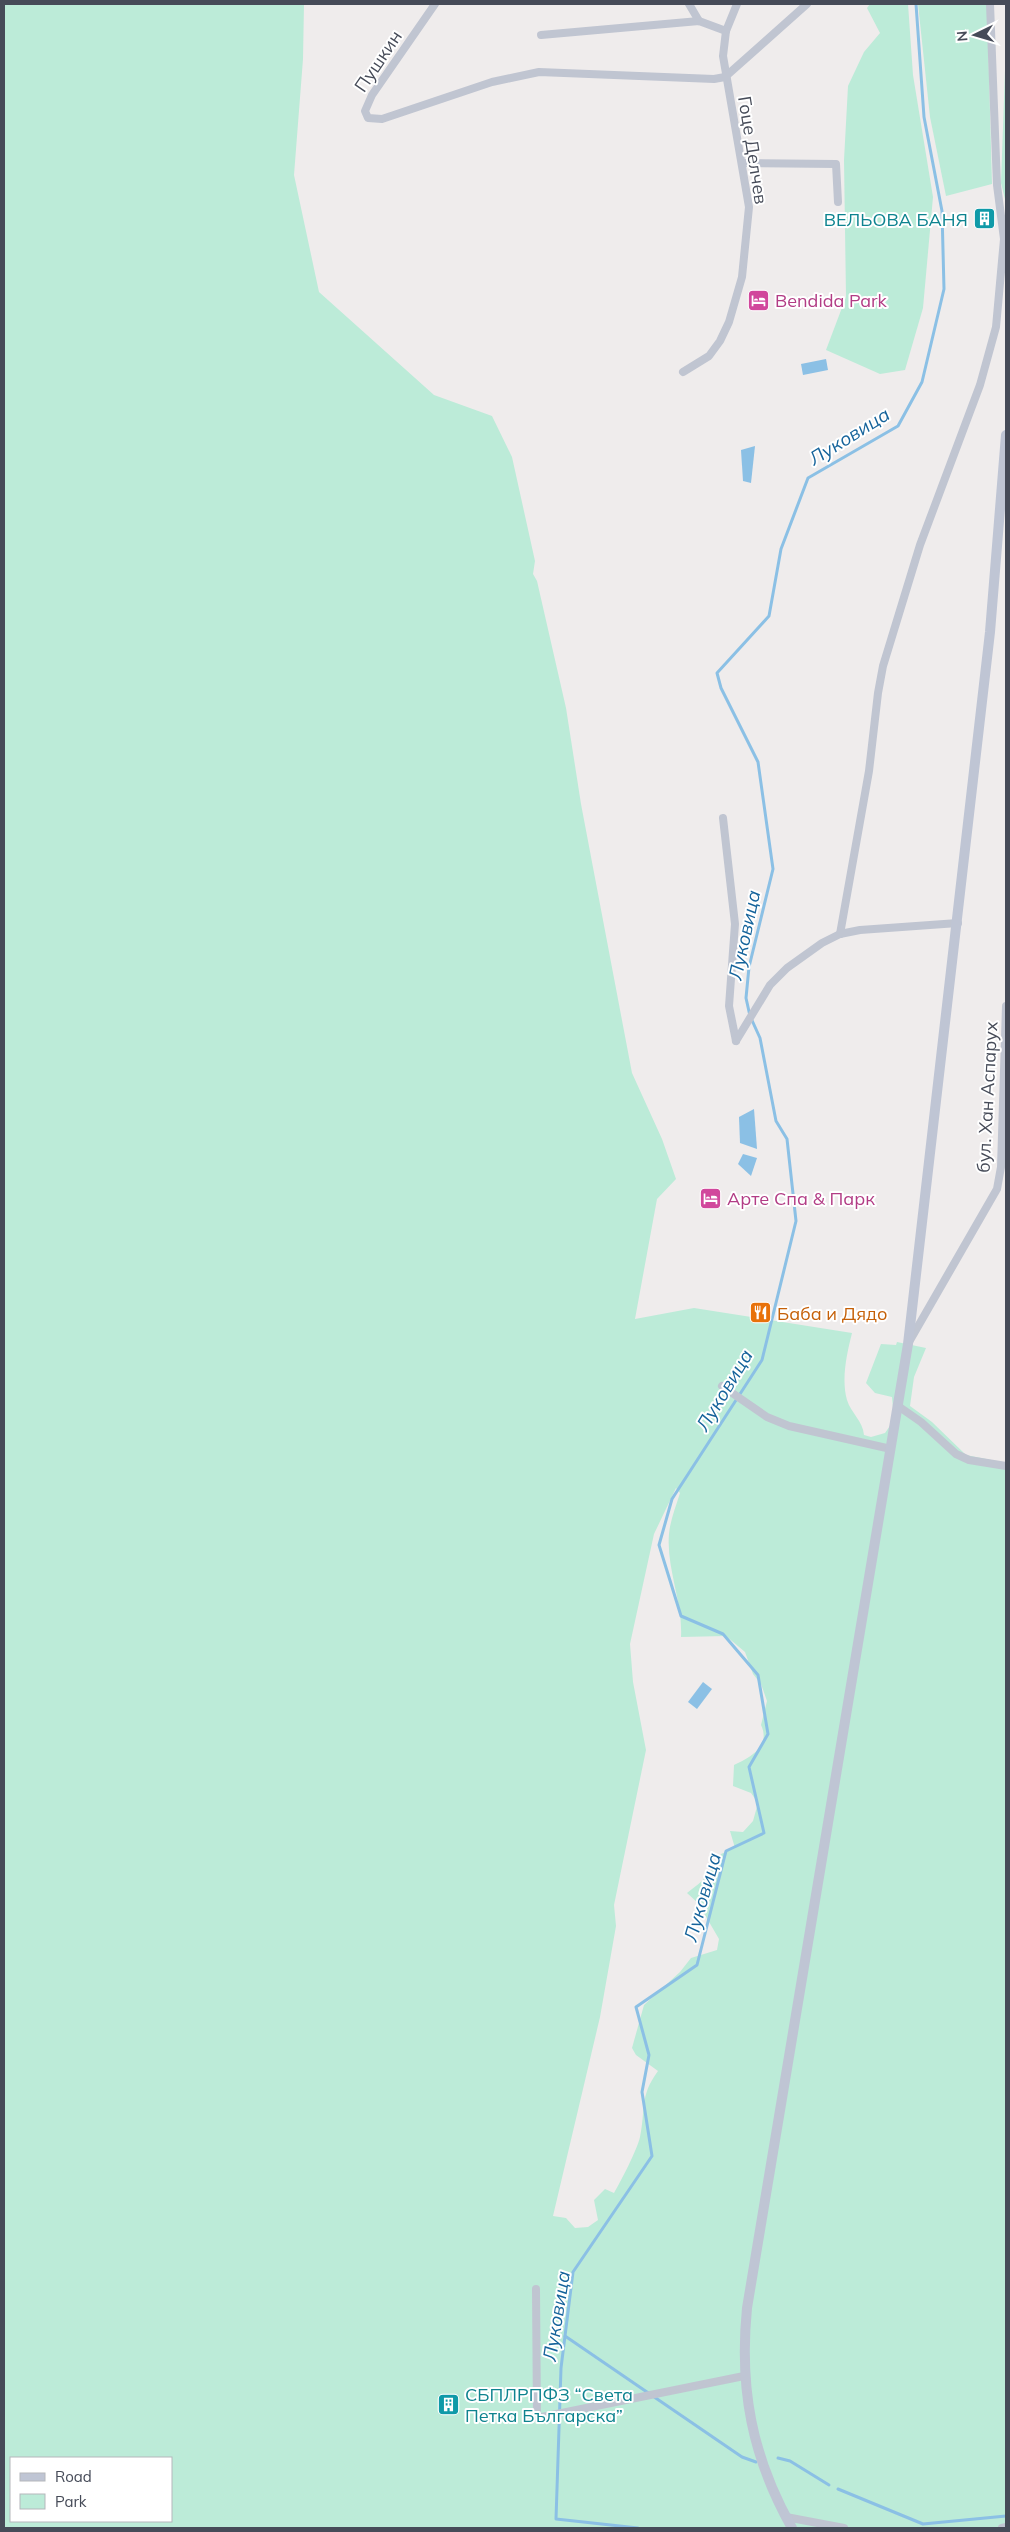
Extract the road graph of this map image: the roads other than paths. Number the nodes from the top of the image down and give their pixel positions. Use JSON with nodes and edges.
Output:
{"nodes":[{"id":1,"x":434,"y":4,"type":"edge"},
{"id":2,"x":689,"y":4,"type":"edge"},
{"id":3,"x":737,"y":4,"type":"edge"},
{"id":4,"x":807,"y":4,"type":"edge"},
{"id":5,"x":990,"y":4,"type":"edge"},
{"id":6,"x":699,"y":21,"type":"junction"},
{"id":7,"x":726,"y":31,"type":"junction"},
{"id":8,"x":540,"y":35,"type":"dead end"},
{"id":9,"x":725,"y":76,"type":"junction"},
{"id":10,"x":743,"y":163,"type":"junction"},
{"id":11,"x":838,"y":202,"type":"dead end"},
{"id":12,"x":683,"y":372,"type":"dead end"},
{"id":13,"x":1006,"y":435,"type":"edge"},
{"id":14,"x":1002,"y":534,"type":"edge"},
{"id":15,"x":723,"y":818,"type":"dead end"},
{"id":16,"x":958,"y":923,"type":"junction"},
{"id":17,"x":840,"y":934,"type":"junction"},
{"id":18,"x":1006,"y":1006,"type":"edge"},
{"id":19,"x":908,"y":1344,"type":"junction"},
{"id":20,"x":722,"y":1386,"type":"dead end"},
{"id":21,"x":898,"y":1406,"type":"junction"},
{"id":22,"x":891,"y":1449,"type":"junction"},
{"id":23,"x":1006,"y":1466,"type":"edge"},
{"id":24,"x":536,"y":2289,"type":"dead end"},
{"id":25,"x":744,"y":2376,"type":"junction"},
{"id":26,"x":786,"y":2517,"type":"junction"},
{"id":27,"x":1006,"y":2527,"type":"edge"},
{"id":28,"x":792,"y":2528,"type":"edge"},
{"id":29,"x":844,"y":2528,"type":"edge"},
{"id":30,"x":1002,"y":2528,"type":"edge"}],
"edges":[{"from":1,"to":9,"type":"street","name":"Пушкин"},
{"from":2,"to":6,"type":"street"},
{"from":3,"to":7,"type":"street","name":"Гоце Делчев"},
{"from":4,"to":9,"type":"street"},
{"from":5,"to":17,"type":"street"},
{"from":6,"to":7,"type":"street"},
{"from":6,"to":8,"type":"street"},
{"from":7,"to":9,"type":"street","name":"Гоце Делчев"},
{"from":9,"to":10,"type":"street","name":"Гоце Делчев"},
{"from":10,"to":11,"type":"street"},
{"from":10,"to":12,"type":"street","name":"Гоце Делчев"},
{"from":13,"to":14,"type":"main road"},
{"from":14,"to":16,"type":"main road"},
{"from":15,"to":17,"type":"street"},
{"from":16,"to":17,"type":"street"},
{"from":16,"to":19,"type":"main road"},
{"from":18,"to":19,"type":"street","name":"бул. Хан Аспарух"},
{"from":19,"to":21,"type":"main road"},
{"from":20,"to":22,"type":"street"},
{"from":21,"to":22,"type":"main road"},
{"from":21,"to":23,"type":"street"},
{"from":22,"to":25,"type":"main road"},
{"from":24,"to":25,"type":"street"},
{"from":25,"to":26,"type":"main road"},
{"from":26,"to":28,"type":"main road"},
{"from":26,"to":29,"type":"street"},
{"from":27,"to":30,"type":"street"}]}
